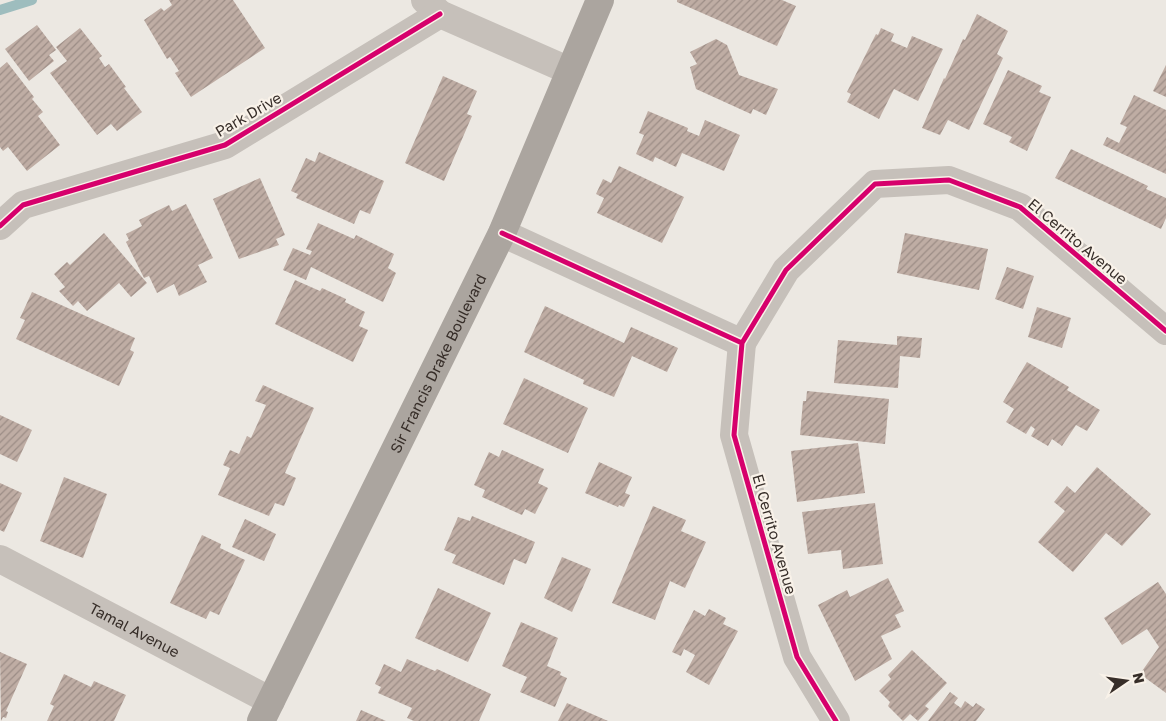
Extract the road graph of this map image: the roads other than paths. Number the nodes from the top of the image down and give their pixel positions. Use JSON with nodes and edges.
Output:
{"nodes":[{"id":1,"x":600,"y":0,"type":"edge"},
{"id":2,"x":433,"y":7,"type":"edge"},
{"id":3,"x":570,"y":70,"type":"junction"},
{"id":4,"x":0,"y":226,"type":"edge"},
{"id":5,"x":502,"y":233,"type":"junction"},
{"id":6,"x":1166,"y":331,"type":"edge"},
{"id":7,"x":742,"y":343,"type":"junction"},
{"id":8,"x":0,"y":559,"type":"edge"},
{"id":9,"x":266,"y":711,"type":"edge"},
{"id":10,"x":836,"y":721,"type":"edge"}],
"edges":[{"from":1,"to":3,"type":"main road","name":"Sir Francis Drake Boulevard"},
{"from":2,"to":3,"type":"street"},
{"from":2,"to":4,"type":"street","name":"Park Drive"},
{"from":3,"to":5,"type":"main road","name":"Sir Francis Drake Boulevard"},
{"from":5,"to":7,"type":"street"},
{"from":5,"to":9,"type":"main road","name":"Sir Francis Drake Boulevard"},
{"from":6,"to":7,"type":"street","name":"El Cerrito Avenue"},
{"from":7,"to":10,"type":"street","name":"El Cerrito Avenue"},
{"from":8,"to":9,"type":"street","name":"Tamal Avenue"}]}
